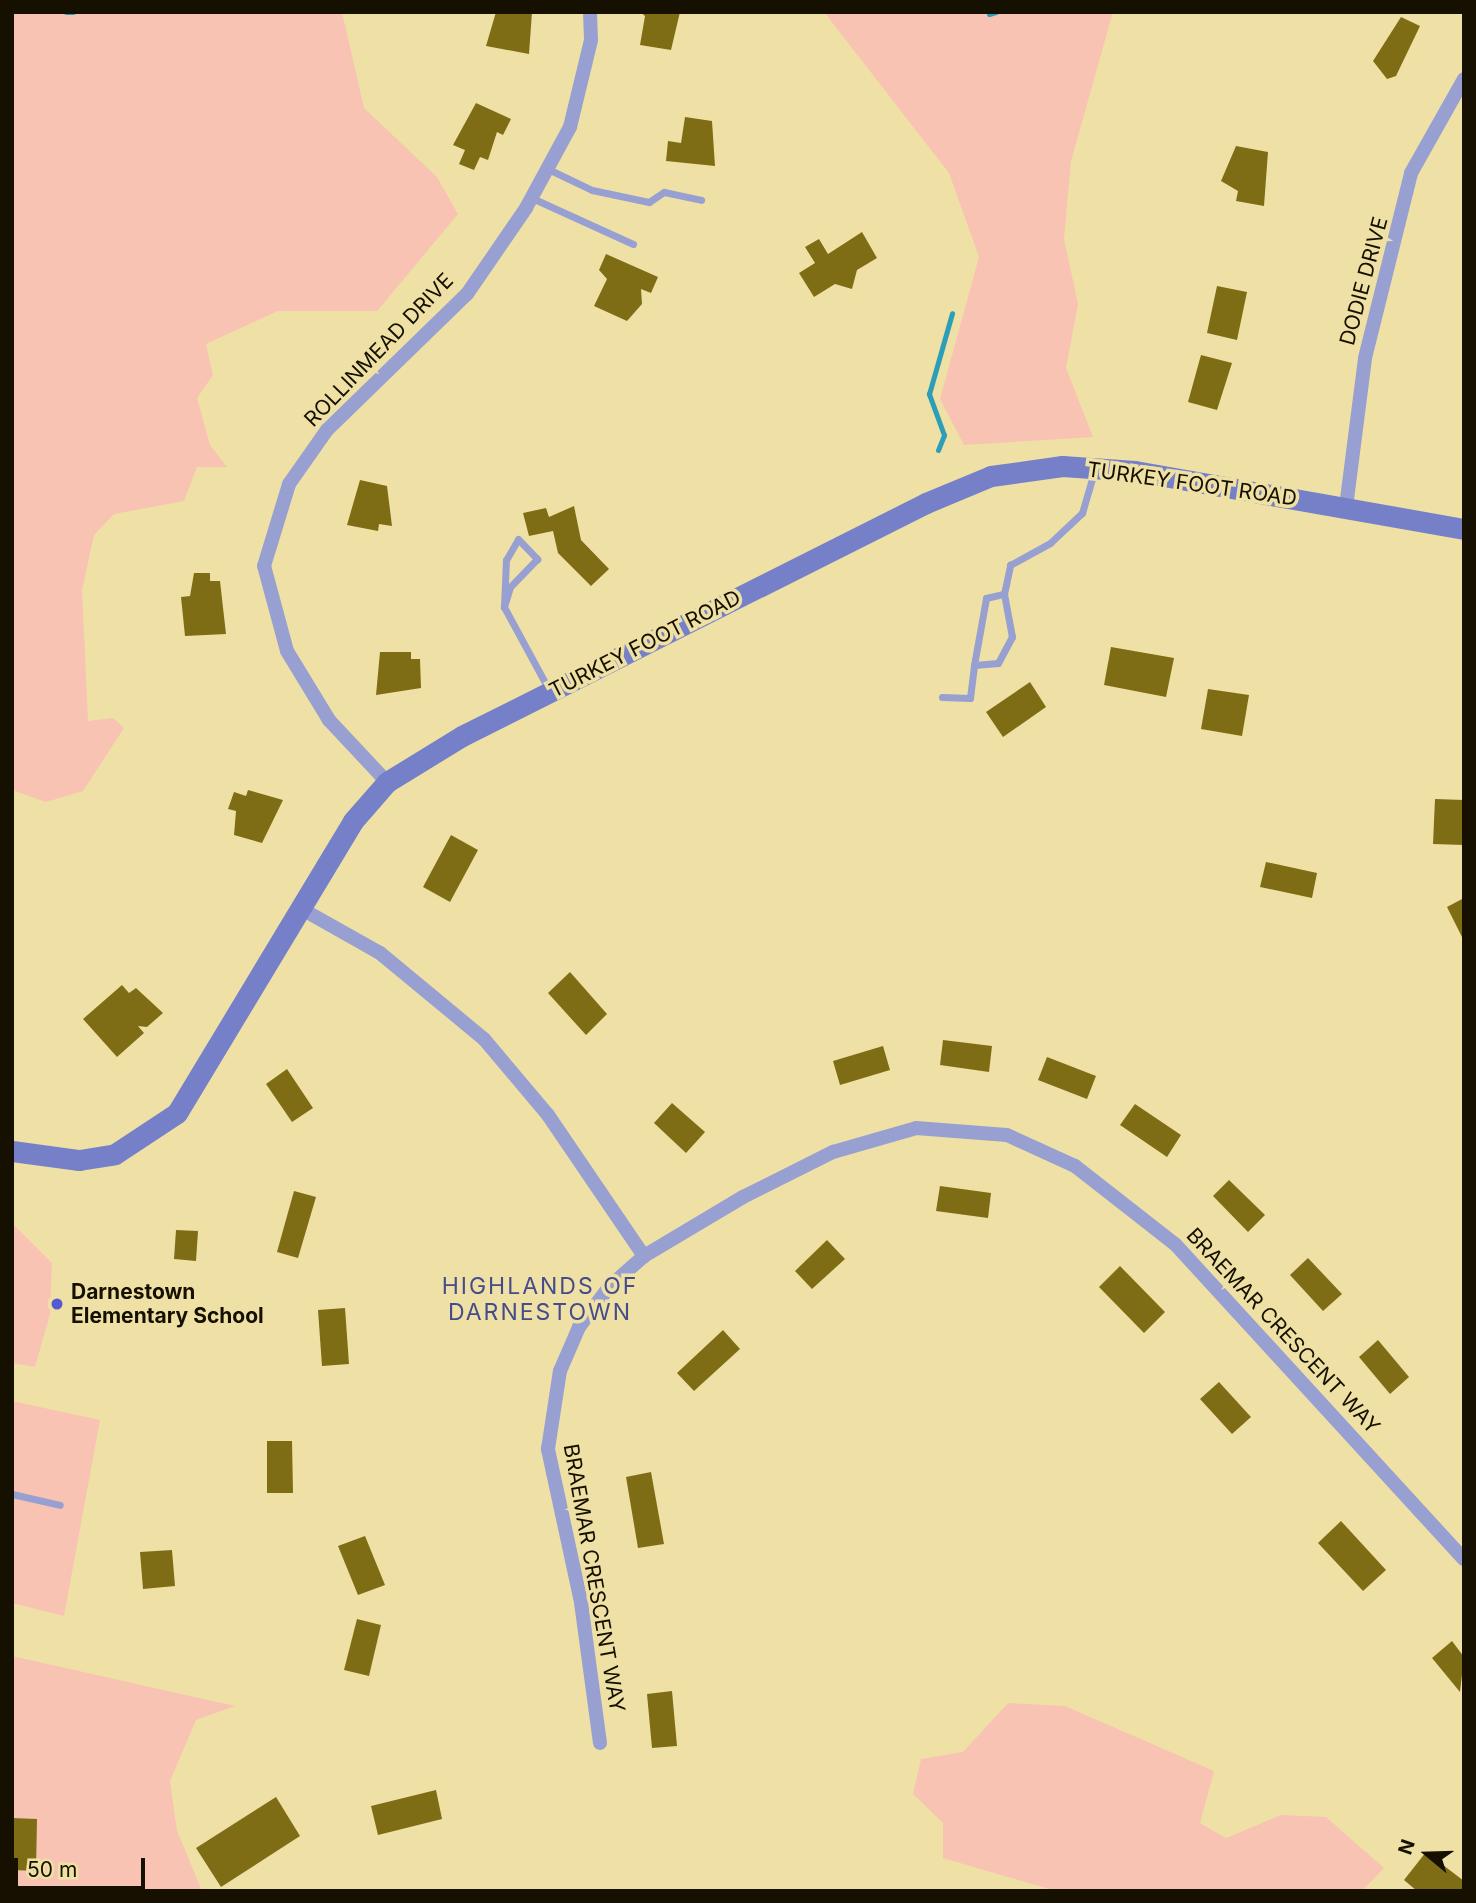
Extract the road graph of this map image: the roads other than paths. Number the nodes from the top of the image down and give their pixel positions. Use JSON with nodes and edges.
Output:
{"nodes":[{"id":1,"x":590,"y":12,"type":"edge"},
{"id":2,"x":1464,"y":79,"type":"edge"},
{"id":3,"x":1458,"y":102,"type":"edge"},
{"id":4,"x":548,"y":169,"type":"junction"},
{"id":5,"x":532,"y":198,"type":"junction"},
{"id":6,"x":701,"y":200,"type":"dead end"},
{"id":7,"x":633,"y":244,"type":"dead end"},
{"id":8,"x":1096,"y":468,"type":"junction"},
{"id":9,"x":1346,"y":507,"type":"junction"},
{"id":10,"x":1464,"y":529,"type":"edge"},
{"id":11,"x":1004,"y":594,"type":"junction"},
{"id":12,"x":504,"y":607,"type":"junction"},
{"id":13,"x":974,"y":665,"type":"junction"},
{"id":14,"x":550,"y":692,"type":"junction"},
{"id":15,"x":942,"y":697,"type":"dead end"},
{"id":16,"x":387,"y":782,"type":"junction"},
{"id":17,"x":300,"y":908,"type":"junction"},
{"id":18,"x":12,"y":1151,"type":"edge"},
{"id":19,"x":644,"y":1256,"type":"junction"},
{"id":20,"x":12,"y":1494,"type":"edge"},
{"id":21,"x":60,"y":1505,"type":"dead end"},
{"id":22,"x":1464,"y":1559,"type":"edge"},
{"id":23,"x":600,"y":1744,"type":"dead end"}],
"edges":[{"from":1,"to":4,"type":"street","name":"ROLLINMEAD DRIVE"},
{"from":2,"to":3,"type":"street","name":"DODIE DRIVE"},
{"from":3,"to":9,"type":"street","name":"DODIE DRIVE"},
{"from":4,"to":5,"type":"street","name":"ROLLINMEAD DRIVE"},
{"from":4,"to":6,"type":"lane"},
{"from":5,"to":7,"type":"lane"},
{"from":5,"to":16,"type":"street","name":"ROLLINMEAD DRIVE"},
{"from":8,"to":9,"type":"street","name":"TURKEY FOOT ROAD"},
{"from":8,"to":11,"type":"lane"},
{"from":8,"to":14,"type":"street","name":"TURKEY FOOT ROAD"},
{"from":9,"to":10,"type":"street","name":"TURKEY FOOT ROAD"},
{"from":11,"to":13,"type":"lane"},
{"from":11,"to":13,"type":"lane"},
{"from":12,"to":12,"type":"lane"},
{"from":12,"to":14,"type":"lane"},
{"from":13,"to":15,"type":"lane"},
{"from":14,"to":16,"type":"street","name":"TURKEY FOOT ROAD"},
{"from":16,"to":17,"type":"street","name":"TURKEY FOOT ROAD"},
{"from":17,"to":18,"type":"street","name":"TURKEY FOOT ROAD"},
{"from":17,"to":19,"type":"street"},
{"from":19,"to":22,"type":"street","name":"BRAEMAR CRESCENT WAY"},
{"from":19,"to":23,"type":"street","name":"BRAEMAR CRESCENT WAY"},
{"from":20,"to":21,"type":"lane"}]}
